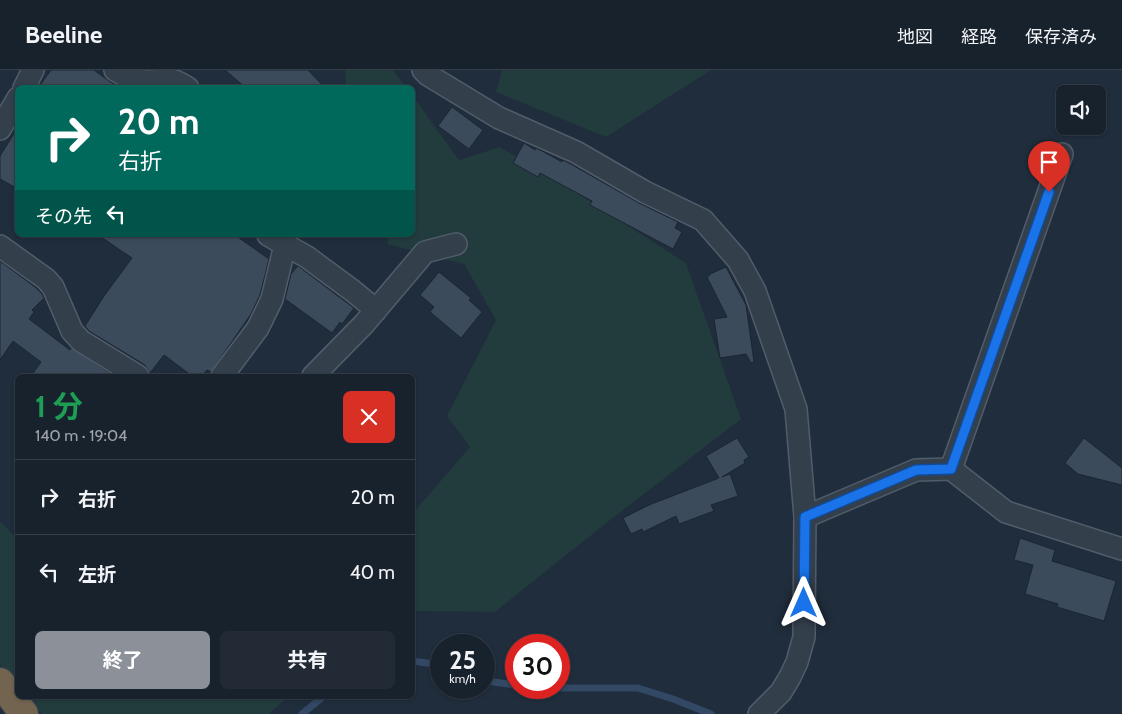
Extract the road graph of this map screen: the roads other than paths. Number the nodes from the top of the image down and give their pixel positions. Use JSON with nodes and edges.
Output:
{"nodes":[{"id":1,"x":33,"y":70,"type":"edge"},
{"id":2,"x":115,"y":70,"type":"edge"},
{"id":3,"x":423,"y":70,"type":"edge"},
{"id":4,"x":26,"y":85,"type":"edge"},
{"id":5,"x":184,"y":85,"type":"edge"},
{"id":6,"x":15,"y":103,"type":"edge"},
{"id":7,"x":0,"y":129,"type":"edge"},
{"id":8,"x":1062,"y":154,"type":"dead end"},
{"id":9,"x":276,"y":240,"type":"edge"},
{"id":10,"x":456,"y":244,"type":"dead end"},
{"id":11,"x":0,"y":246,"type":"edge"},
{"id":12,"x":376,"y":310,"type":"junction"},
{"id":13,"x":135,"y":374,"type":"edge"},
{"id":14,"x":224,"y":374,"type":"edge"},
{"id":15,"x":315,"y":374,"type":"edge"},
{"id":16,"x":951,"y":469,"type":"junction"},
{"id":17,"x":805,"y":517,"type":"junction"},
{"id":18,"x":1122,"y":549,"type":"edge"},
{"id":19,"x":0,"y":682,"type":"edge"},
{"id":20,"x":24,"y":714,"type":"edge"},
{"id":21,"x":759,"y":714,"type":"edge"}],
"edges":[{"from":1,"to":4,"type":"street"},
{"from":2,"to":5,"type":"street"},
{"from":3,"to":17,"type":"street"},
{"from":6,"to":7,"type":"street"},
{"from":8,"to":16,"type":"street"},
{"from":9,"to":12,"type":"street"},
{"from":9,"to":14,"type":"street"},
{"from":10,"to":12,"type":"street"},
{"from":11,"to":13,"type":"street"},
{"from":12,"to":15,"type":"street"},
{"from":16,"to":17,"type":"street"},
{"from":16,"to":18,"type":"street"},
{"from":17,"to":21,"type":"street"},
{"from":19,"to":20,"type":"highway"}]}
